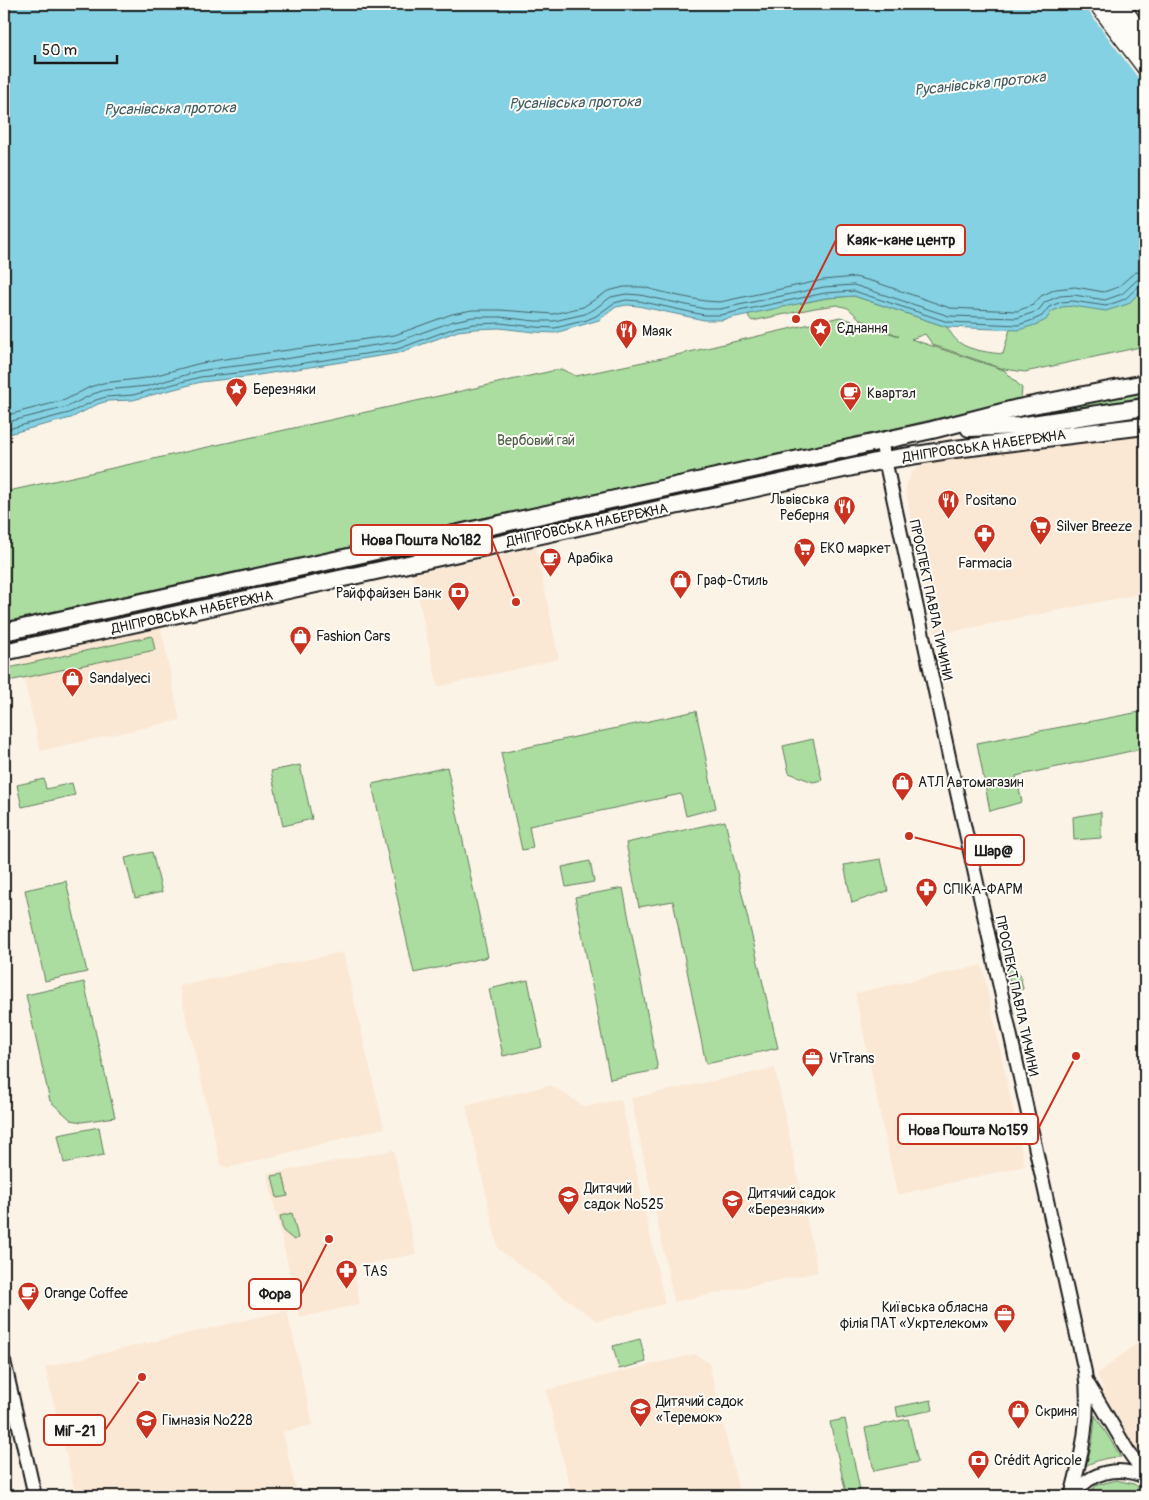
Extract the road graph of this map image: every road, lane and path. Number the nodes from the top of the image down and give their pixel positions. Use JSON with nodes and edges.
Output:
{"nodes":[{"id":1,"x":1099,"y":4,"type":"edge"},
{"id":2,"x":1118,"y":4,"type":"edge"},
{"id":3,"x":1145,"y":41,"type":"edge"},
{"id":4,"x":1145,"y":65,"type":"edge"},
{"id":5,"x":1145,"y":383,"type":"edge"},
{"id":6,"x":1145,"y":407,"type":"edge"},
{"id":7,"x":1145,"y":426,"type":"edge"},
{"id":8,"x":932,"y":430,"type":"junction"},
{"id":9,"x":882,"y":441,"type":"junction"},
{"id":10,"x":886,"y":460,"type":"junction"},
{"id":11,"x":4,"y":632,"type":"edge"},
{"id":12,"x":4,"y":652,"type":"edge"},
{"id":13,"x":4,"y":1361,"type":"edge"},
{"id":14,"x":1086,"y":1381,"type":"junction"},
{"id":15,"x":1145,"y":1476,"type":"edge"},
{"id":16,"x":35,"y":1496,"type":"edge"},
{"id":17,"x":1071,"y":1496,"type":"edge"}],
"edges":[{"from":1,"to":4,"type":"highway"},
{"from":2,"to":3,"type":"highway"},
{"from":5,"to":8,"type":"main road","name":"ДНІПРОВСЬКА НАБЕРЕЖНА"},
{"from":6,"to":8,"type":"main road","name":"ДНІПРОВСЬКА НАБЕРЕЖНА"},
{"from":7,"to":10,"type":"main road","name":"ДНІПРОВСЬКА НАБЕРЕЖНА"},
{"from":8,"to":9,"type":"main road","name":"ДНІПРОВСЬКА НАБЕРЕЖНА"},
{"from":9,"to":10,"type":"street","name":"ПРОСПЕКТ ПАВЛА ТИЧИНИ"},
{"from":9,"to":11,"type":"main road","name":"ДНІПРОВСЬКА НАБЕРЕЖНА"},
{"from":10,"to":12,"type":"main road","name":"ДНІПРОВСЬКА НАБЕРЕЖНА"},
{"from":10,"to":14,"type":"street","name":"ПРОСПЕКТ ПАВЛА ТИЧИНИ"},
{"from":13,"to":16,"type":"street"},
{"from":14,"to":15,"type":"street","name":"ПРОСПЕКТ ПАВЛА ТИЧИНИ"},
{"from":14,"to":17,"type":"street","name":"ПРОСПЕКТ ПАВЛА ТИЧИНИ"},
{"from":15,"to":17,"type":"street","name":"ПРОСПЕКТ ПАВЛА ТИЧИНИ"}]}
